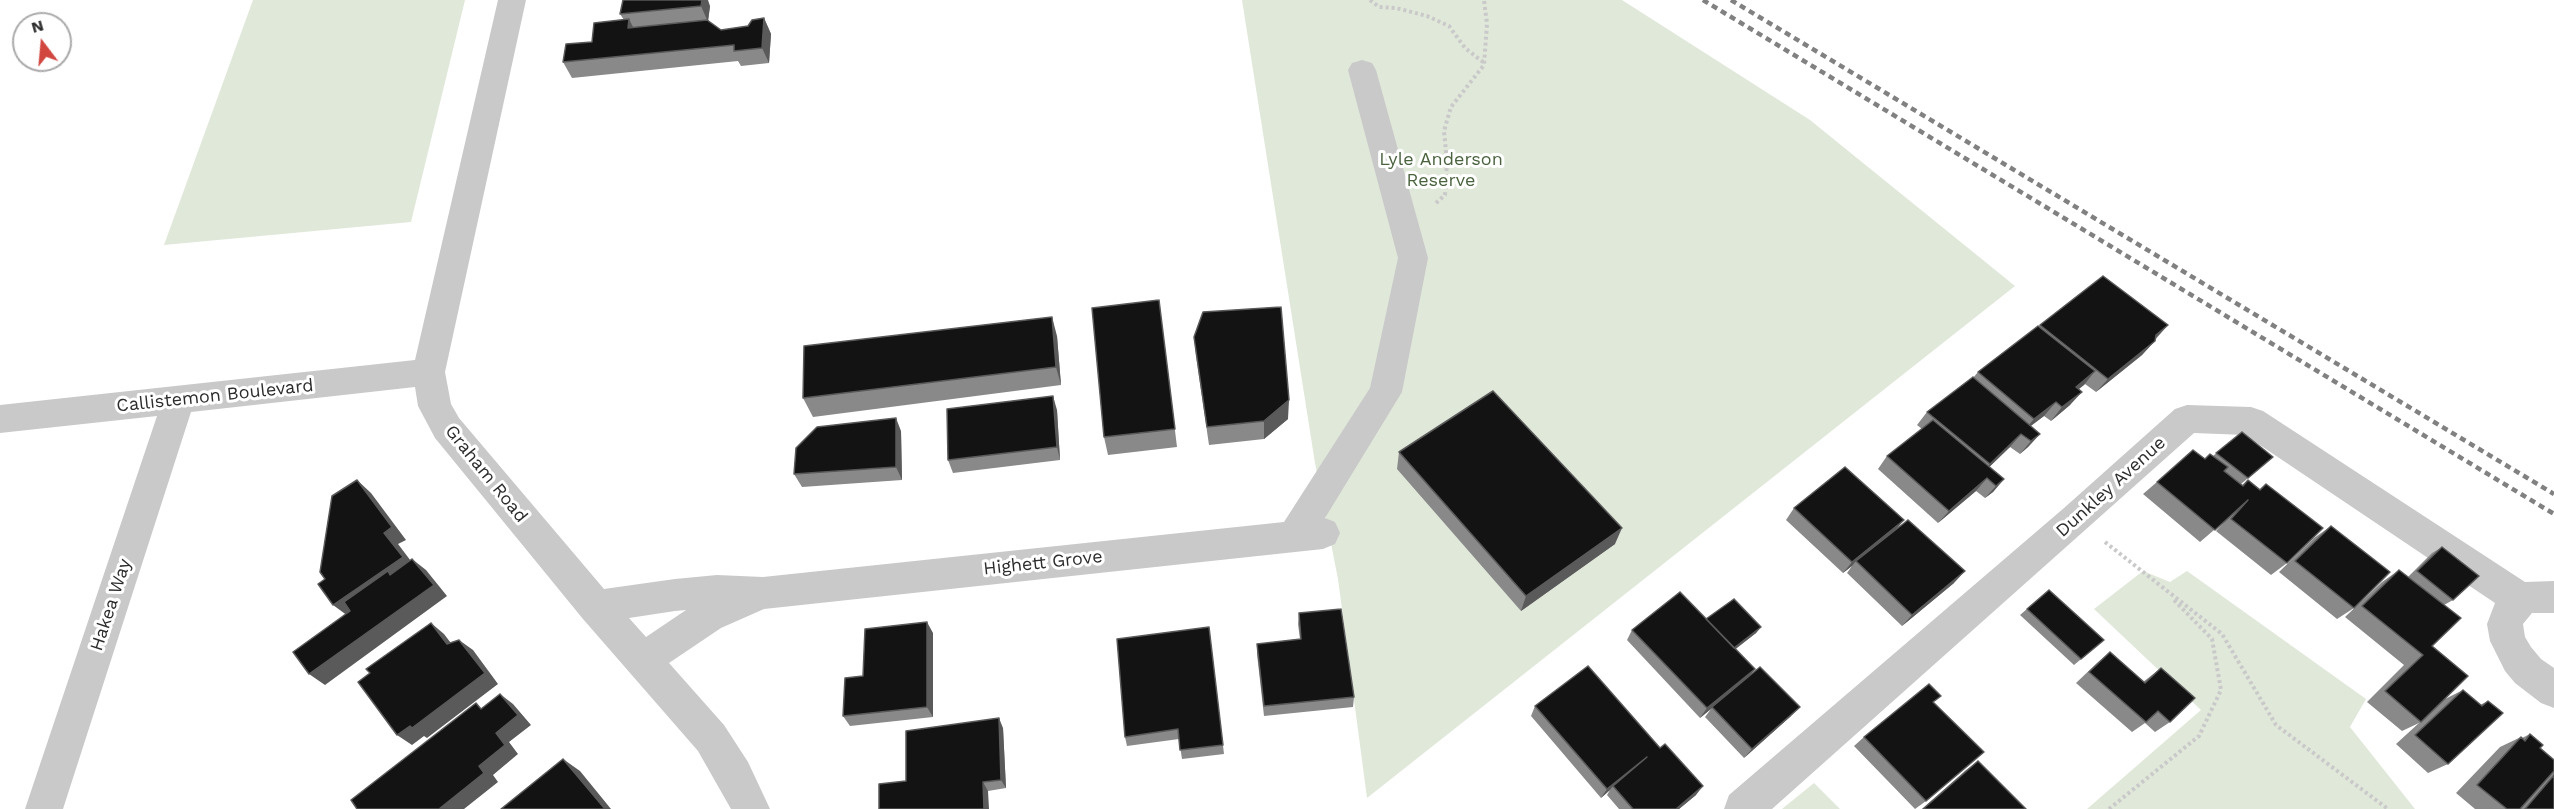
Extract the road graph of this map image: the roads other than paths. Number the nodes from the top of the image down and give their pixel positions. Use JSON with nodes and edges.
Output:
{"nodes":[{"id":1,"x":512,"y":0,"type":"edge"},
{"id":2,"x":1362,"y":70,"type":"dead end"},
{"id":3,"x":429,"y":372,"type":"junction"},
{"id":4,"x":177,"y":401,"type":"junction"},
{"id":5,"x":0,"y":419,"type":"edge"},
{"id":6,"x":763,"y":593,"type":"junction"},
{"id":7,"x":2537,"y":598,"type":"edge"},
{"id":8,"x":596,"y":607,"type":"junction"},
{"id":9,"x":642,"y":660,"type":"junction"},
{"id":10,"x":2554,"y":690,"type":"edge"},
{"id":11,"x":44,"y":809,"type":"edge"},
{"id":12,"x":751,"y":809,"type":"edge"},
{"id":13,"x":1743,"y":809,"type":"edge"}],
"edges":[{"from":1,"to":3,"type":"street","name":"Graham Road"},
{"from":2,"to":6,"type":"street","name":"Highett Grove"},
{"from":3,"to":4,"type":"street","name":"Callistemon Boulevard"},
{"from":3,"to":8,"type":"street","name":"Graham Road"},
{"from":4,"to":5,"type":"street","name":"Callistemon Boulevard"},
{"from":4,"to":11,"type":"street","name":"Hakea Way"},
{"from":6,"to":8,"type":"street","name":"Highett Grove"},
{"from":6,"to":9,"type":"street","name":"Highett Grove"},
{"from":7,"to":10,"type":"street"},
{"from":7,"to":13,"type":"street","name":"Dunkley Avenue"},
{"from":8,"to":9,"type":"street","name":"Graham Road"},
{"from":9,"to":12,"type":"street","name":"Graham Road"}]}
